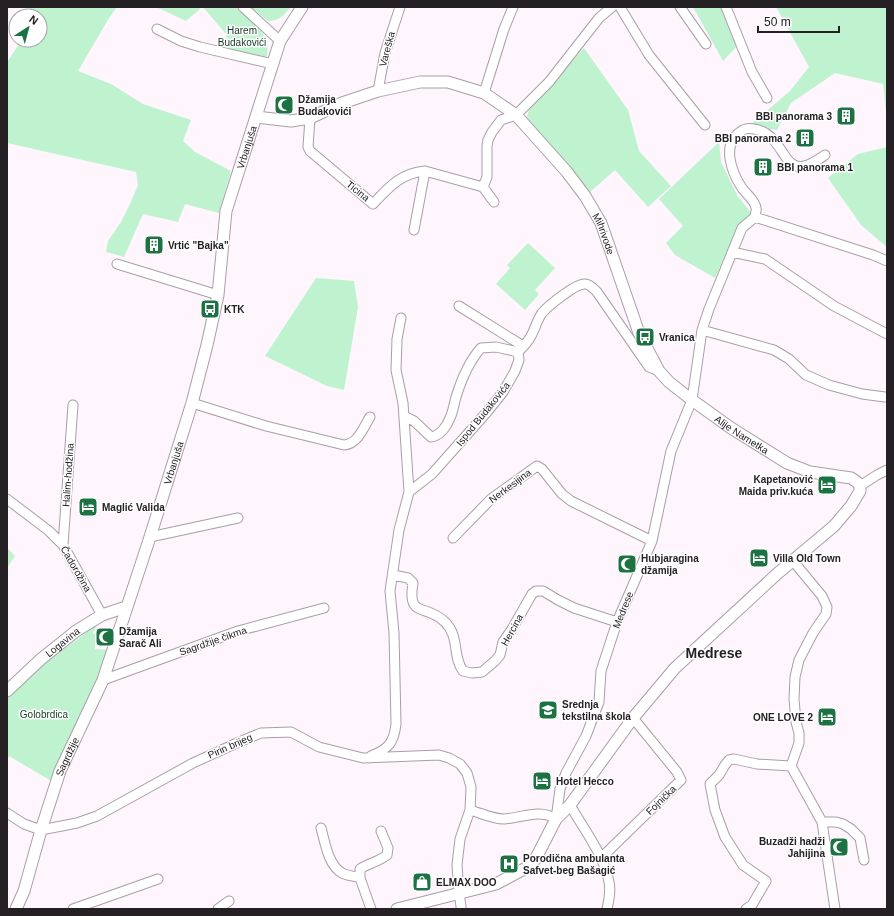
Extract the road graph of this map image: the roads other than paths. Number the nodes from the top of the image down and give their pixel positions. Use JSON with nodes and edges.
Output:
{"nodes":[{"id":1,"x":243,"y":7,"type":"edge"},
{"id":2,"x":302,"y":7,"type":"edge"},
{"id":3,"x":400,"y":7,"type":"edge"},
{"id":4,"x":513,"y":7,"type":"edge"},
{"id":5,"x":612,"y":7,"type":"edge"},
{"id":6,"x":620,"y":7,"type":"edge"},
{"id":7,"x":680,"y":7,"type":"edge"},
{"id":8,"x":726,"y":7,"type":"edge"},
{"id":9,"x":157,"y":29,"type":"dead end"},
{"id":10,"x":280,"y":41,"type":"junction"},
{"id":11,"x":706,"y":44,"type":"dead end"},
{"id":12,"x":272,"y":64,"type":"junction"},
{"id":13,"x":378,"y":91,"type":"junction"},
{"id":14,"x":484,"y":93,"type":"junction"},
{"id":15,"x":767,"y":98,"type":"dead end"},
{"id":16,"x":516,"y":115,"type":"junction"},
{"id":17,"x":256,"y":117,"type":"junction"},
{"id":18,"x":310,"y":118,"type":"junction"},
{"id":19,"x":704,"y":125,"type":"dead end"},
{"id":20,"x":825,"y":155,"type":"dead end"},
{"id":21,"x":425,"y":171,"type":"junction"},
{"id":22,"x":483,"y":187,"type":"junction"},
{"id":23,"x":494,"y":202,"type":"dead end"},
{"id":24,"x":755,"y":217,"type":"junction"},
{"id":25,"x":414,"y":230,"type":"dead end"},
{"id":26,"x":732,"y":252,"type":"junction"},
{"id":27,"x":887,"y":261,"type":"edge"},
{"id":28,"x":117,"y":264,"type":"dead end"},
{"id":29,"x":218,"y":294,"type":"junction"},
{"id":30,"x":459,"y":306,"type":"dead end"},
{"id":31,"x":401,"y":318,"type":"dead end"},
{"id":32,"x":702,"y":330,"type":"junction"},
{"id":33,"x":887,"y":334,"type":"edge"},
{"id":34,"x":521,"y":349,"type":"junction"},
{"id":35,"x":659,"y":371,"type":"junction"},
{"id":36,"x":884,"y":397,"type":"dead end"},
{"id":37,"x":692,"y":400,"type":"junction"},
{"id":38,"x":192,"y":404,"type":"junction"},
{"id":39,"x":73,"y":405,"type":"dead end"},
{"id":40,"x":404,"y":416,"type":"junction"},
{"id":41,"x":370,"y":417,"type":"dead end"},
{"id":42,"x":887,"y":470,"type":"edge"},
{"id":43,"x":860,"y":486,"type":"junction"},
{"id":44,"x":409,"y":492,"type":"junction"},
{"id":45,"x":7,"y":499,"type":"edge"},
{"id":46,"x":238,"y":518,"type":"dead end"},
{"id":47,"x":150,"y":537,"type":"junction"},
{"id":48,"x":453,"y":538,"type":"dead end"},
{"id":49,"x":652,"y":541,"type":"junction"},
{"id":50,"x":63,"y":545,"type":"junction"},
{"id":51,"x":793,"y":561,"type":"junction"},
{"id":52,"x":394,"y":575,"type":"junction"},
{"id":53,"x":126,"y":607,"type":"junction"},
{"id":54,"x":324,"y":608,"type":"dead end"},
{"id":55,"x":102,"y":614,"type":"junction"},
{"id":56,"x":617,"y":622,"type":"junction"},
{"id":57,"x":103,"y":680,"type":"junction"},
{"id":58,"x":7,"y":691,"type":"edge"},
{"id":59,"x":633,"y":718,"type":"junction"},
{"id":60,"x":363,"y":758,"type":"junction"},
{"id":61,"x":791,"y":766,"type":"junction"},
{"id":62,"x":570,"y":805,"type":"junction"},
{"id":63,"x":470,"y":810,"type":"junction"},
{"id":64,"x":7,"y":813,"type":"edge"},
{"id":65,"x":556,"y":819,"type":"junction"},
{"id":66,"x":822,"y":822,"type":"junction"},
{"id":67,"x":321,"y":828,"type":"dead end"},
{"id":68,"x":41,"y":830,"type":"junction"},
{"id":69,"x":381,"y":831,"type":"dead end"},
{"id":70,"x":601,"y":858,"type":"junction"},
{"id":71,"x":864,"y":860,"type":"dead end"},
{"id":72,"x":360,"y":878,"type":"junction"},
{"id":73,"x":158,"y":879,"type":"dead end"},
{"id":74,"x":458,"y":894,"type":"junction"},
{"id":75,"x":229,"y":901,"type":"dead end"},
{"id":76,"x":16,"y":909,"type":"edge"},
{"id":77,"x":73,"y":909,"type":"edge"},
{"id":78,"x":218,"y":909,"type":"edge"},
{"id":79,"x":371,"y":909,"type":"edge"},
{"id":80,"x":397,"y":909,"type":"edge"},
{"id":81,"x":461,"y":909,"type":"edge"},
{"id":82,"x":606,"y":909,"type":"edge"},
{"id":83,"x":746,"y":909,"type":"edge"},
{"id":84,"x":834,"y":909,"type":"edge"}],
"edges":[{"from":1,"to":10,"type":"street"},
{"from":2,"to":10,"type":"street","name":"Vrbanjuša"},
{"from":3,"to":13,"type":"street","name":"Vareška"},
{"from":4,"to":14,"type":"street"},
{"from":5,"to":16,"type":"street"},
{"from":6,"to":19,"type":"street"},
{"from":7,"to":11,"type":"street"},
{"from":8,"to":15,"type":"street"},
{"from":9,"to":12,"type":"street"},
{"from":10,"to":12,"type":"street","name":"Vrbanjuša"},
{"from":12,"to":17,"type":"street","name":"Vrbanjuša"},
{"from":13,"to":14,"type":"street","name":"Mihrivode"},
{"from":13,"to":18,"type":"street","name":"Mihrivode"},
{"from":14,"to":16,"type":"street","name":"Mihrivode"},
{"from":16,"to":22,"type":"street"},
{"from":16,"to":35,"type":"street","name":"Mihrivode"},
{"from":17,"to":18,"type":"street","name":"Mihrivode"},
{"from":17,"to":29,"type":"street","name":"Vrbanjuša"},
{"from":18,"to":21,"type":"street","name":"Ticina"},
{"from":20,"to":24,"type":"street"},
{"from":21,"to":22,"type":"street","name":"Ticina"},
{"from":21,"to":25,"type":"street"},
{"from":22,"to":23,"type":"street"},
{"from":24,"to":26,"type":"street"},
{"from":24,"to":27,"type":"street"},
{"from":26,"to":32,"type":"street"},
{"from":26,"to":33,"type":"street"},
{"from":28,"to":29,"type":"street"},
{"from":29,"to":38,"type":"street","name":"Vrbanjuša"},
{"from":30,"to":34,"type":"street"},
{"from":31,"to":40,"type":"street"},
{"from":32,"to":36,"type":"street"},
{"from":32,"to":37,"type":"street"},
{"from":34,"to":35,"type":"street","name":"Mihrivode"},
{"from":34,"to":40,"type":"street"},
{"from":34,"to":44,"type":"street","name":"Ispod Budakovića"},
{"from":35,"to":37,"type":"street","name":"Mihrivode"},
{"from":37,"to":43,"type":"street","name":"Alije Nametka"},
{"from":37,"to":49,"type":"street","name":"Medrese"},
{"from":38,"to":41,"type":"street"},
{"from":38,"to":47,"type":"street","name":"Vrbanjuša"},
{"from":39,"to":50,"type":"street","name":"Halim-hodžina"},
{"from":40,"to":44,"type":"street"},
{"from":42,"to":43,"type":"street"},
{"from":43,"to":51,"type":"street"},
{"from":44,"to":52,"type":"street"},
{"from":45,"to":50,"type":"street","name":"Čadordžina"},
{"from":46,"to":47,"type":"street"},
{"from":47,"to":53,"type":"street","name":"Vrbanjuša"},
{"from":48,"to":49,"type":"street","name":"Nerkesijina"},
{"from":49,"to":56,"type":"street","name":"Medrese"},
{"from":50,"to":55,"type":"street","name":"Čadordžina"},
{"from":51,"to":59,"type":"street"},
{"from":51,"to":61,"type":"street"},
{"from":52,"to":56,"type":"street","name":"Hercina"},
{"from":52,"to":60,"type":"street"},
{"from":53,"to":55,"type":"street","name":"Logavina"},
{"from":53,"to":57,"type":"street","name":"Sagrdžije"},
{"from":54,"to":57,"type":"street","name":"Sagrdžije čikma"},
{"from":55,"to":58,"type":"street","name":"Logavina"},
{"from":56,"to":65,"type":"street","name":"Medrese"},
{"from":57,"to":68,"type":"street","name":"Sagrdžije"},
{"from":59,"to":62,"type":"street"},
{"from":59,"to":70,"type":"street","name":"Fojnička"},
{"from":60,"to":63,"type":"street","name":"Pirin brijeg"},
{"from":60,"to":68,"type":"street","name":"Pirin brijeg"},
{"from":61,"to":66,"type":"street"},
{"from":61,"to":83,"type":"street"},
{"from":62,"to":65,"type":"street"},
{"from":62,"to":70,"type":"street"},
{"from":63,"to":65,"type":"street"},
{"from":63,"to":74,"type":"street","name":"Pirin brijeg"},
{"from":64,"to":68,"type":"street"},
{"from":65,"to":74,"type":"street"},
{"from":66,"to":71,"type":"street"},
{"from":66,"to":84,"type":"street"},
{"from":67,"to":72,"type":"street"},
{"from":68,"to":76,"type":"street","name":"Sagrdžije"},
{"from":69,"to":72,"type":"street"},
{"from":70,"to":82,"type":"street"},
{"from":72,"to":79,"type":"street"},
{"from":73,"to":77,"type":"street"},
{"from":74,"to":80,"type":"street"},
{"from":74,"to":81,"type":"street","name":"Pirin brijeg"},
{"from":75,"to":78,"type":"street"}]}
